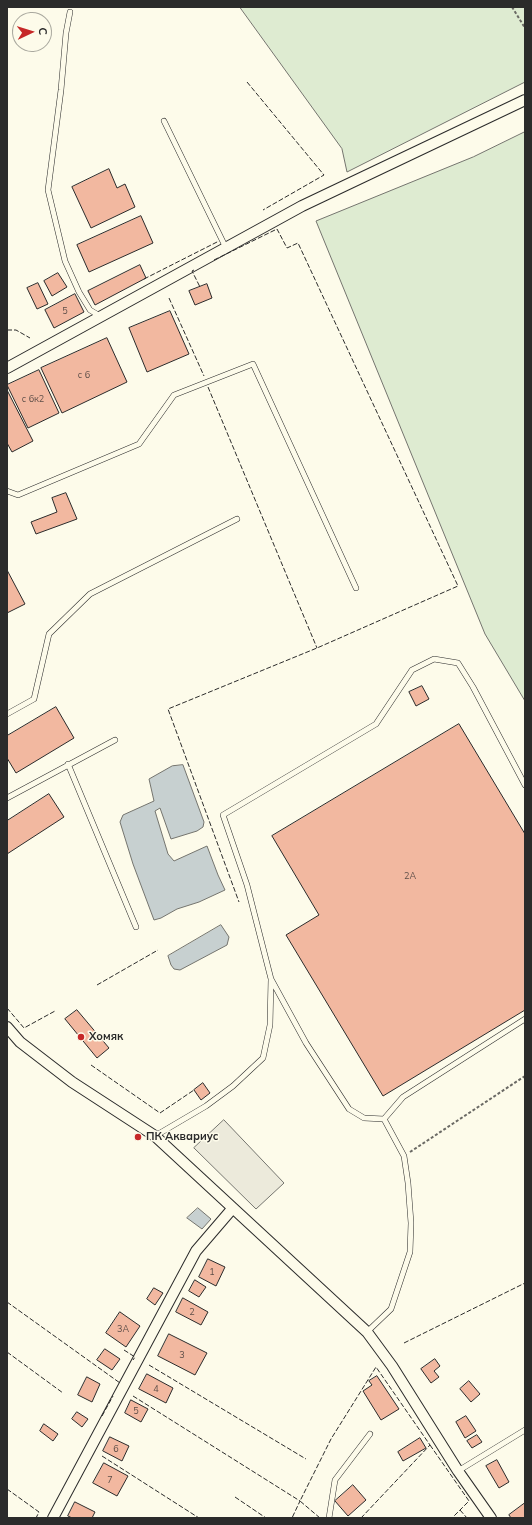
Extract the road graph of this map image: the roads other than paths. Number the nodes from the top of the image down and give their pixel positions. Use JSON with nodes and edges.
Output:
{"nodes":[{"id":1,"x":70,"y":12,"type":"dead end"},
{"id":2,"x":525,"y":100,"type":"edge"},
{"id":3,"x":164,"y":121,"type":"dead end"},
{"id":4,"x":226,"y":248,"type":"junction"},
{"id":5,"x":101,"y":317,"type":"junction"},
{"id":6,"x":7,"y":368,"type":"edge"},
{"id":7,"x":7,"y":491,"type":"edge"},
{"id":8,"x":237,"y":519,"type":"dead end"},
{"id":9,"x":356,"y":588,"type":"dead end"},
{"id":10,"x":7,"y":714,"type":"edge"},
{"id":11,"x":115,"y":740,"type":"dead end"},
{"id":12,"x":68,"y":764,"type":"junction"},
{"id":13,"x":525,"y":785,"type":"edge"},
{"id":14,"x":7,"y":798,"type":"edge"},
{"id":15,"x":136,"y":927,"type":"dead end"},
{"id":16,"x":271,"y":979,"type":"junction"},
{"id":17,"x":525,"y":1019,"type":"edge"},
{"id":18,"x":7,"y":1027,"type":"edge"},
{"id":19,"x":384,"y":1119,"type":"junction"},
{"id":20,"x":155,"y":1136,"type":"junction"},
{"id":21,"x":232,"y":1209,"type":"junction"},
{"id":22,"x":368,"y":1332,"type":"junction"},
{"id":23,"x":525,"y":1430,"type":"edge"},
{"id":24,"x":370,"y":1434,"type":"dead end"},
{"id":25,"x":458,"y":1471,"type":"junction"},
{"id":26,"x":53,"y":1518,"type":"edge"},
{"id":27,"x":329,"y":1518,"type":"edge"},
{"id":28,"x":491,"y":1518,"type":"edge"}],
"edges":[{"from":1,"to":5,"type":"lane"},
{"from":2,"to":4,"type":"street"},
{"from":3,"to":4,"type":"lane"},
{"from":4,"to":5,"type":"street"},
{"from":5,"to":6,"type":"street"},
{"from":7,"to":9,"type":"lane"},
{"from":8,"to":10,"type":"lane"},
{"from":11,"to":12,"type":"lane"},
{"from":12,"to":14,"type":"lane"},
{"from":12,"to":15,"type":"lane"},
{"from":13,"to":16,"type":"lane"},
{"from":16,"to":19,"type":"lane"},
{"from":16,"to":20,"type":"lane"},
{"from":17,"to":19,"type":"lane"},
{"from":18,"to":20,"type":"street"},
{"from":19,"to":22,"type":"lane"},
{"from":20,"to":21,"type":"street"},
{"from":21,"to":22,"type":"street"},
{"from":21,"to":26,"type":"street"},
{"from":22,"to":25,"type":"street"},
{"from":23,"to":25,"type":"lane"},
{"from":24,"to":27,"type":"lane"},
{"from":25,"to":28,"type":"street"}]}
